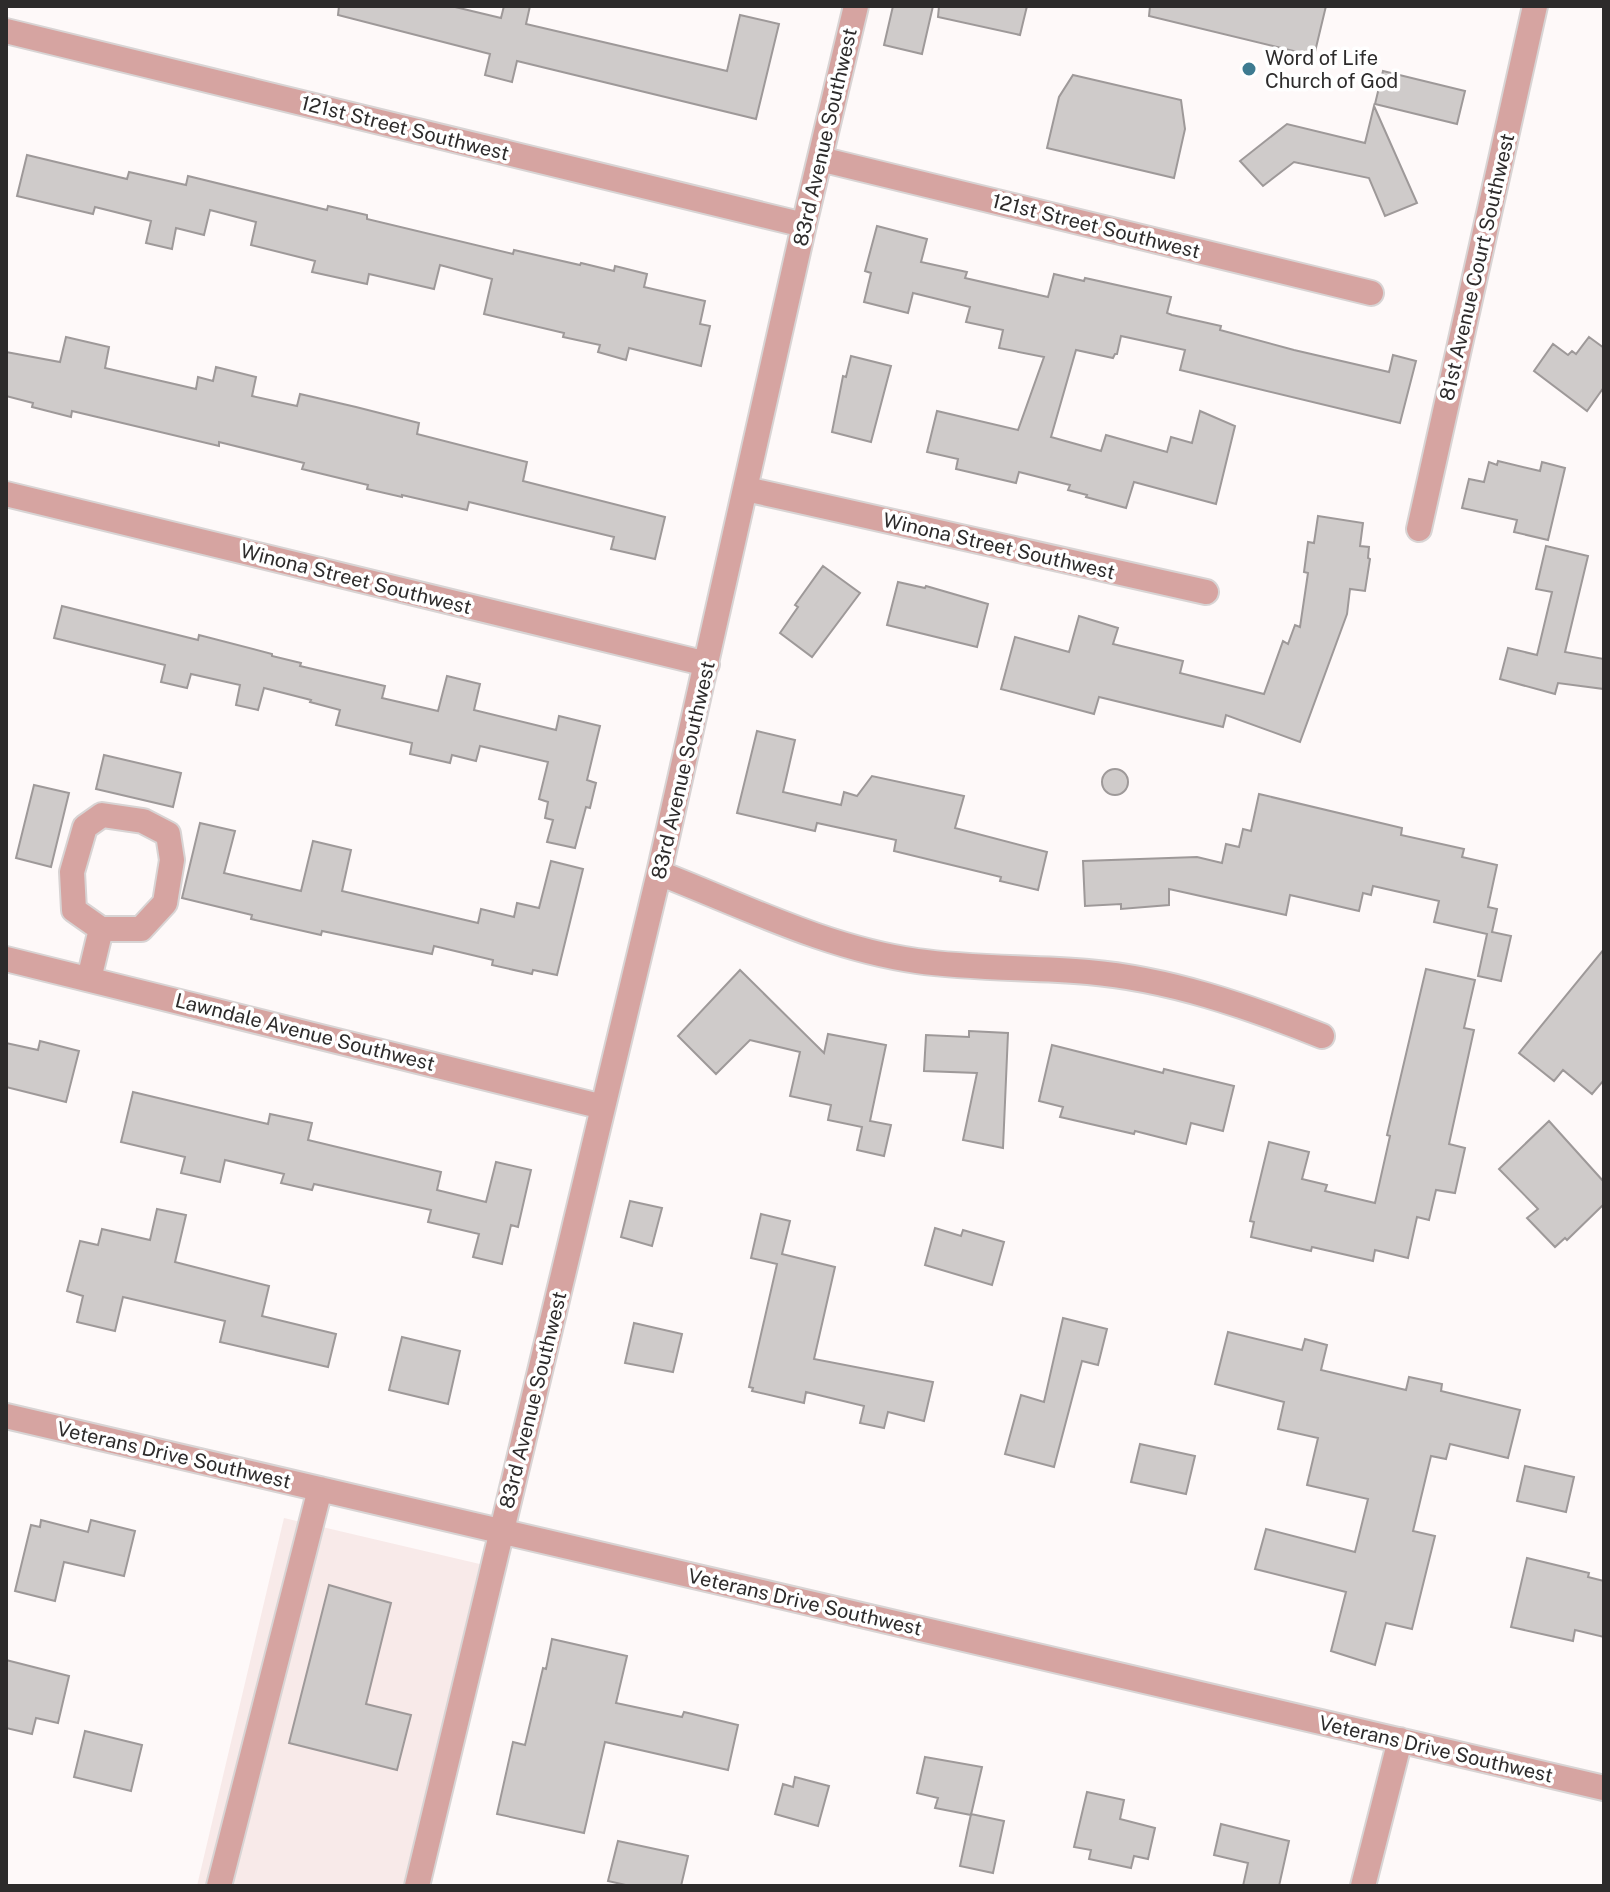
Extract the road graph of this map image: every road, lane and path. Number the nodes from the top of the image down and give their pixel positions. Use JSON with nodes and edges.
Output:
{"nodes":[{"id":1,"x":856,"y":6,"type":"edge"},
{"id":2,"x":1535,"y":6,"type":"edge"},
{"id":3,"x":6,"y":31,"type":"edge"},
{"id":4,"x":820,"y":159,"type":"junction"},
{"id":5,"x":804,"y":225,"type":"junction"},
{"id":6,"x":1371,"y":293,"type":"dead end"},
{"id":7,"x":746,"y":489,"type":"junction"},
{"id":8,"x":6,"y":494,"type":"edge"},
{"id":9,"x":1419,"y":529,"type":"dead end"},
{"id":10,"x":1206,"y":592,"type":"dead end"},
{"id":11,"x":707,"y":664,"type":"junction"},
{"id":12,"x":659,"y":873,"type":"junction"},
{"id":13,"x":101,"y":929,"type":"junction"},
{"id":14,"x":6,"y":959,"type":"edge"},
{"id":15,"x":89,"y":979,"type":"junction"},
{"id":16,"x":1322,"y":1036,"type":"dead end"},
{"id":17,"x":603,"y":1107,"type":"junction"},
{"id":18,"x":6,"y":1416,"type":"edge"},
{"id":19,"x":320,"y":1489,"type":"junction"},
{"id":20,"x":501,"y":1531,"type":"junction"},
{"id":21,"x":1400,"y":1740,"type":"junction"},
{"id":22,"x":1604,"y":1788,"type":"edge"},
{"id":23,"x":219,"y":1886,"type":"edge"},
{"id":24,"x":417,"y":1886,"type":"edge"},
{"id":25,"x":1363,"y":1886,"type":"edge"}],
"edges":[{"from":1,"to":4,"type":"street","name":"83rd Avenue Southwest"},
{"from":2,"to":9,"type":"street","name":"81st Avenue Court Southwest"},
{"from":3,"to":5,"type":"street","name":"121st Street Southwest"},
{"from":4,"to":5,"type":"street","name":"83rd Avenue Southwest"},
{"from":4,"to":6,"type":"street","name":"121st Street Southwest"},
{"from":5,"to":7,"type":"street","name":"83rd Avenue Southwest"},
{"from":7,"to":10,"type":"street","name":"Winona Street Southwest"},
{"from":7,"to":11,"type":"street","name":"83rd Avenue Southwest"},
{"from":8,"to":11,"type":"street","name":"Winona Street Southwest"},
{"from":11,"to":12,"type":"street","name":"83rd Avenue Southwest"},
{"from":12,"to":16,"type":"street"},
{"from":12,"to":17,"type":"street","name":"83rd Avenue Southwest"},
{"from":13,"to":13,"type":"street"},
{"from":13,"to":15,"type":"street"},
{"from":14,"to":15,"type":"street","name":"Lawndale Avenue Southwest"},
{"from":15,"to":17,"type":"street","name":"Lawndale Avenue Southwest"},
{"from":17,"to":20,"type":"street","name":"83rd Avenue Southwest"},
{"from":18,"to":19,"type":"street","name":"Veterans Drive Southwest"},
{"from":19,"to":20,"type":"street","name":"Veterans Drive Southwest"},
{"from":19,"to":23,"type":"street"},
{"from":20,"to":21,"type":"street","name":"Veterans Drive Southwest"},
{"from":20,"to":24,"type":"street","name":"83rd Avenue Southwest"},
{"from":21,"to":22,"type":"street","name":"Veterans Drive Southwest"},
{"from":21,"to":25,"type":"street"}]}
